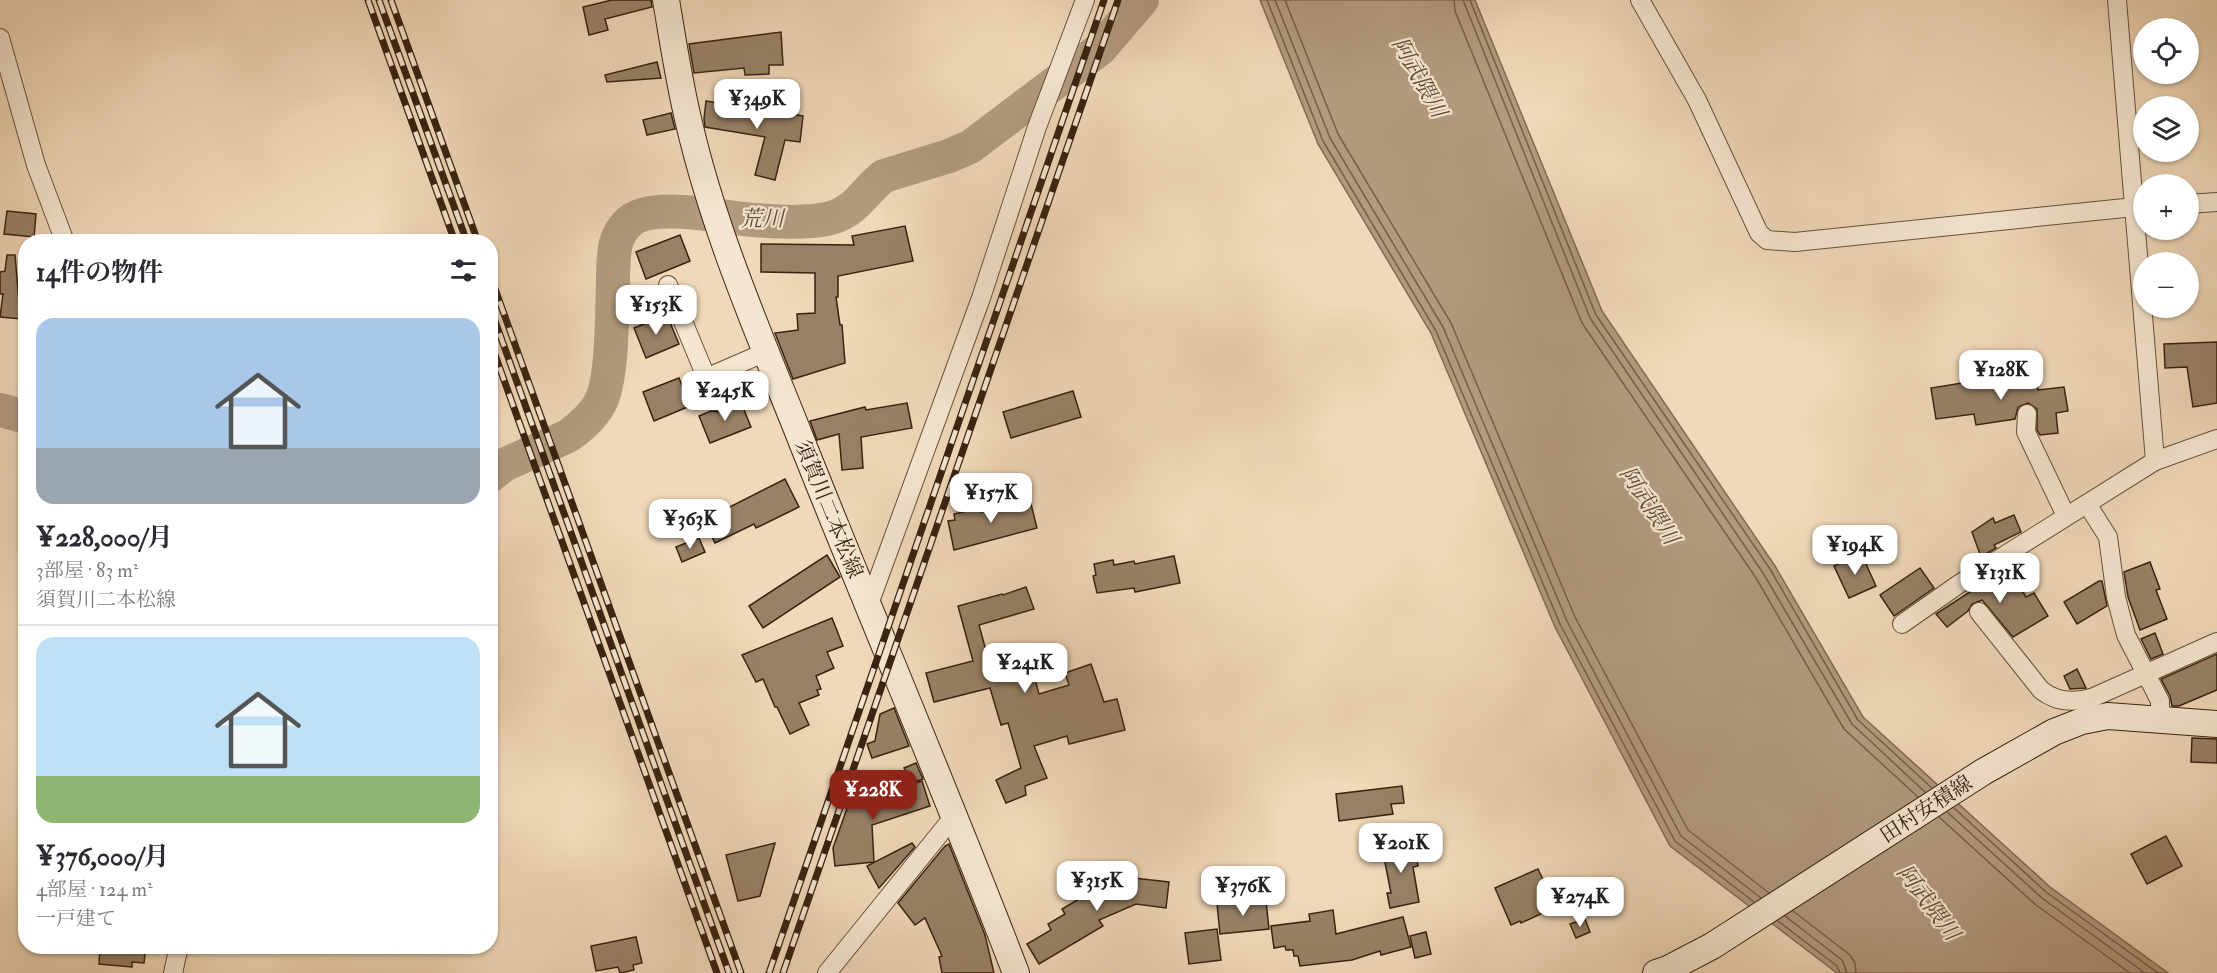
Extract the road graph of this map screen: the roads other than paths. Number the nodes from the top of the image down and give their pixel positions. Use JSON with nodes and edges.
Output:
{"nodes":[{"id":1,"x":666,"y":0,"type":"edge"},
{"id":2,"x":1085,"y":0,"type":"edge"},
{"id":3,"x":1640,"y":0,"type":"edge"},
{"id":4,"x":2117,"y":0,"type":"edge"},
{"id":5,"x":0,"y":38,"type":"edge"},
{"id":6,"x":2136,"y":174,"type":"edge"},
{"id":7,"x":2217,"y":202,"type":"edge"},
{"id":8,"x":2199,"y":203,"type":"edge"},
{"id":9,"x":2133,"y":207,"type":"edge"},
{"id":10,"x":62,"y":234,"type":"edge"},
{"id":11,"x":2141,"y":240,"type":"edge"},
{"id":12,"x":668,"y":285,"type":"dead end"},
{"id":13,"x":766,"y":352,"type":"junction"},
{"id":14,"x":706,"y":378,"type":"junction"},
{"id":15,"x":716,"y":401,"type":"dead end"},
{"id":16,"x":2027,"y":414,"type":"dead end"},
{"id":17,"x":2217,"y":440,"type":"edge"},
{"id":18,"x":2155,"y":461,"type":"junction"},
{"id":19,"x":2087,"y":504,"type":"junction"},
{"id":20,"x":2066,"y":516,"type":"junction"},
{"id":21,"x":868,"y":607,"type":"junction"},
{"id":22,"x":1979,"y":612,"type":"dead end"},
{"id":23,"x":1902,"y":624,"type":"dead end"},
{"id":24,"x":2217,"y":642,"type":"edge"},
{"id":25,"x":2146,"y":675,"type":"junction"},
{"id":26,"x":2160,"y":719,"type":"junction"},
{"id":27,"x":2217,"y":724,"type":"edge"},
{"id":28,"x":956,"y":815,"type":"junction"},
{"id":29,"x":177,"y":954,"type":"edge"},
{"id":30,"x":172,"y":973,"type":"edge"},
{"id":31,"x":827,"y":973,"type":"edge"},
{"id":32,"x":1016,"y":973,"type":"edge"},
{"id":33,"x":1656,"y":973,"type":"edge"}],
"edges":[{"from":1,"to":13,"type":"main road","name":"須賀川二本松線"},
{"from":2,"to":21,"type":"street"},
{"from":3,"to":9,"type":"street"},
{"from":4,"to":6,"type":"street"},
{"from":5,"to":10,"type":"street"},
{"from":7,"to":8,"type":"street"},
{"from":11,"to":18,"type":"street"},
{"from":12,"to":14,"type":"street"},
{"from":13,"to":14,"type":"street"},
{"from":13,"to":21,"type":"main road","name":"須賀川二本松線"},
{"from":14,"to":15,"type":"street"},
{"from":16,"to":20,"type":"street"},
{"from":17,"to":18,"type":"street"},
{"from":18,"to":19,"type":"street"},
{"from":19,"to":20,"type":"street"},
{"from":19,"to":25,"type":"street"},
{"from":20,"to":23,"type":"street"},
{"from":21,"to":28,"type":"main road","name":"須賀川二本松線"},
{"from":22,"to":25,"type":"street"},
{"from":24,"to":25,"type":"street"},
{"from":25,"to":26,"type":"street"},
{"from":26,"to":27,"type":"main road","name":"田村安積線"},
{"from":26,"to":33,"type":"main road","name":"田村安積線"},
{"from":28,"to":31,"type":"street"},
{"from":28,"to":32,"type":"main road","name":"須賀川二本松線"},
{"from":29,"to":30,"type":"street"}]}
